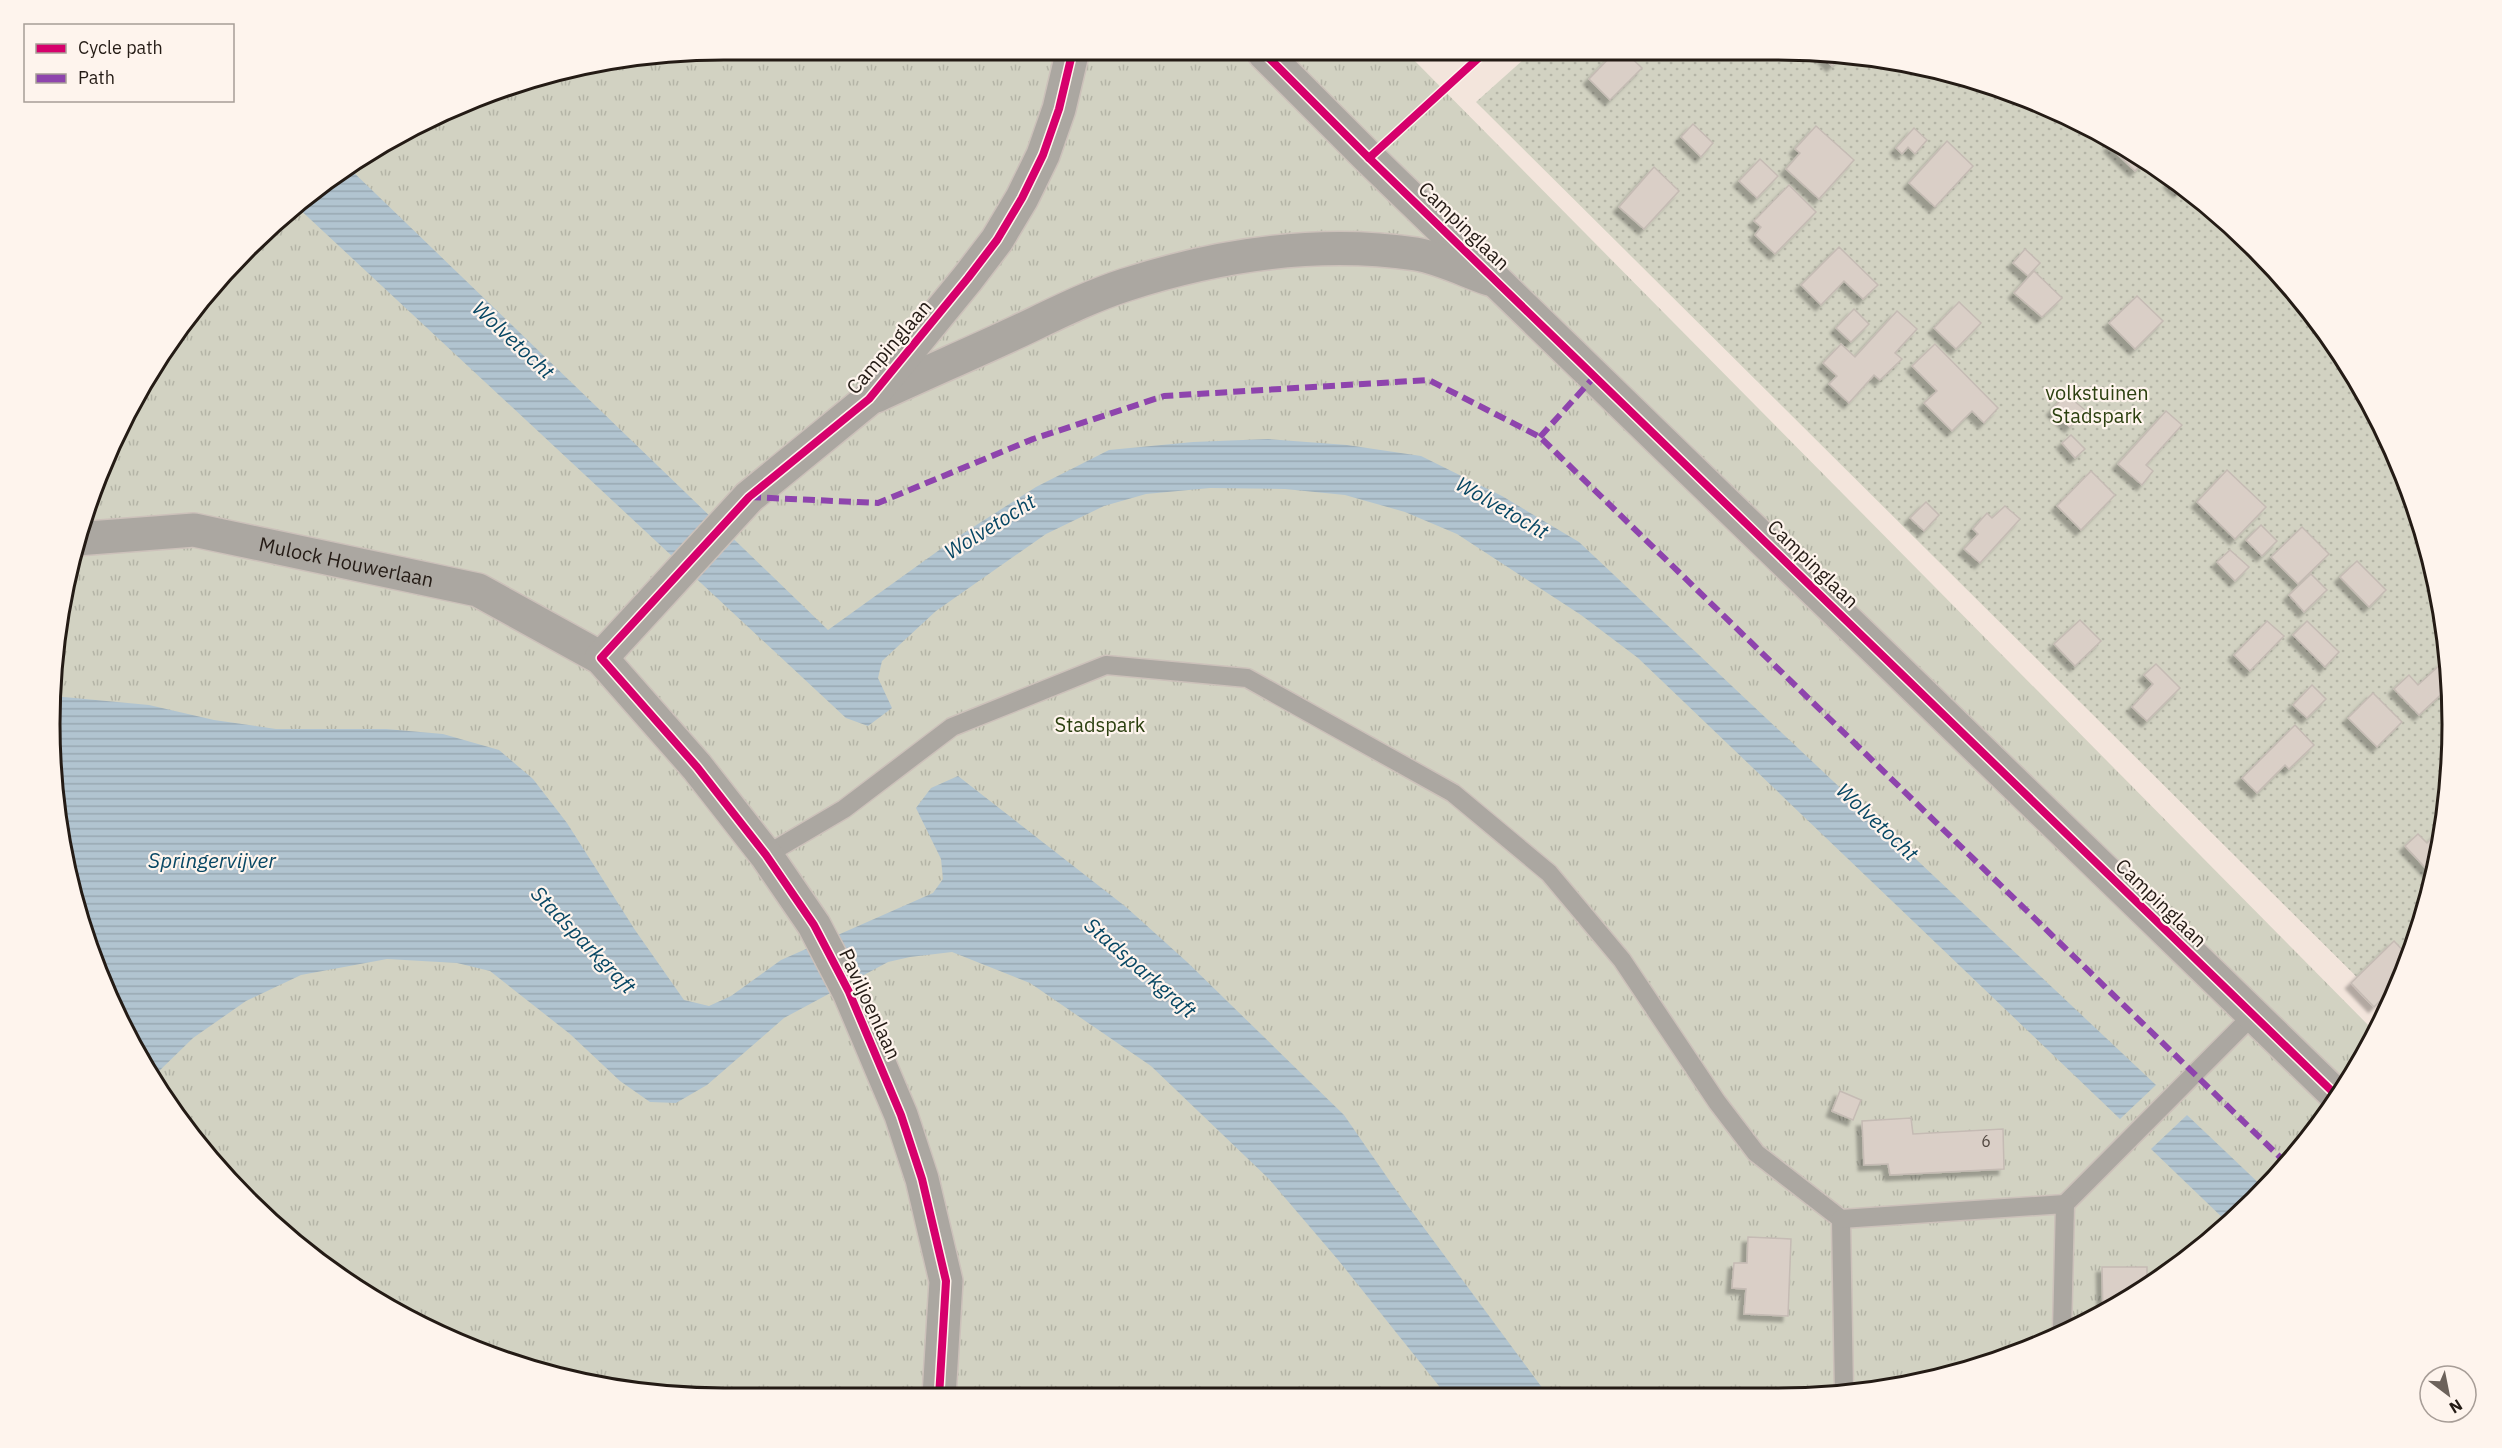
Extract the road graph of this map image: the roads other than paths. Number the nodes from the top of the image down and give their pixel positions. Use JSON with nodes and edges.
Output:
{"nodes":[{"id":1,"x":1071,"y":60,"type":"edge"},
{"id":2,"x":1271,"y":60,"type":"edge"},
{"id":3,"x":1499,"y":283,"type":"junction"},
{"id":4,"x":869,"y":399,"type":"junction"},
{"id":5,"x":87,"y":538,"type":"edge"},
{"id":6,"x":601,"y":658,"type":"junction"},
{"id":7,"x":766,"y":855,"type":"junction"},
{"id":8,"x":2253,"y":1015,"type":"junction"},
{"id":9,"x":2331,"y":1091,"type":"edge"},
{"id":10,"x":2065,"y":1204,"type":"junction"},
{"id":11,"x":1841,"y":1219,"type":"junction"},
{"id":12,"x":2062,"y":1324,"type":"edge"},
{"id":13,"x":1844,"y":1384,"type":"edge"},
{"id":14,"x":940,"y":1388,"type":"edge"}],
"edges":[{"from":1,"to":4,"type":"street","name":"Campinglaan"},
{"from":2,"to":3,"type":"street","name":"Campinglaan"},
{"from":3,"to":4,"type":"street","name":"Campinglaan"},
{"from":3,"to":8,"type":"street","name":"Campinglaan"},
{"from":4,"to":6,"type":"street","name":"Campinglaan"},
{"from":5,"to":6,"type":"street","name":"Mulock Houwerlaan"},
{"from":6,"to":7,"type":"street","name":"Paviljoenlaan"},
{"from":7,"to":11,"type":"lane"},
{"from":7,"to":14,"type":"street","name":"Paviljoenlaan"},
{"from":8,"to":9,"type":"street","name":"Campinglaan"},
{"from":8,"to":10,"type":"lane"},
{"from":10,"to":11,"type":"lane"},
{"from":10,"to":12,"type":"lane"},
{"from":11,"to":13,"type":"lane"}]}
